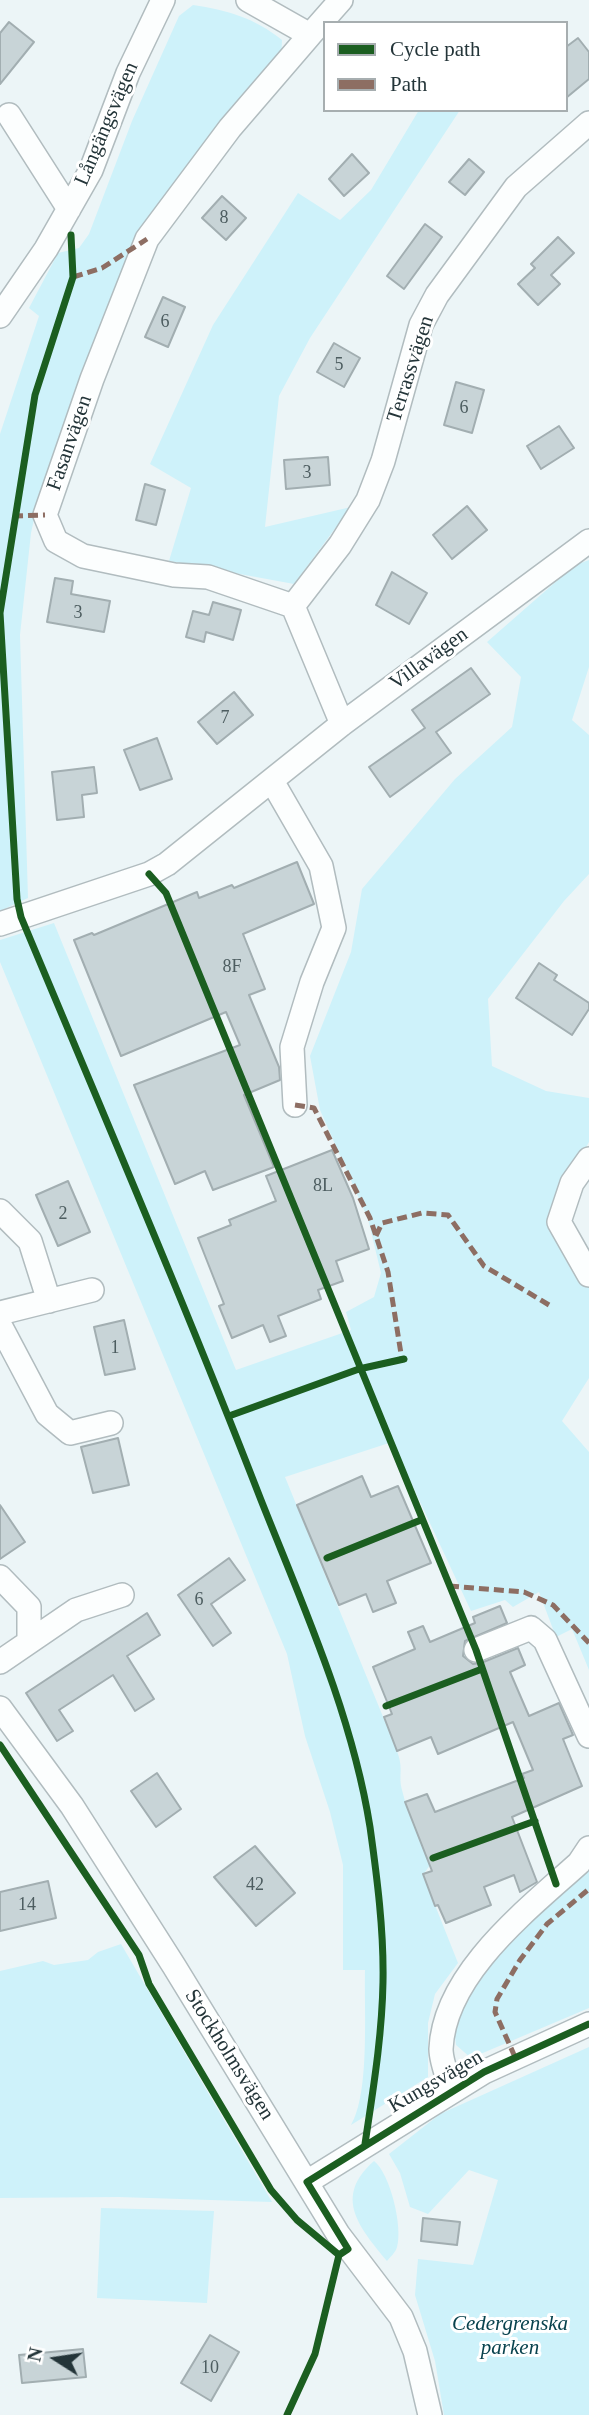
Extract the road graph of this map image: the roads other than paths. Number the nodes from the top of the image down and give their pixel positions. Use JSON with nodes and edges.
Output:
{"nodes":[{"id":1,"x":163,"y":0,"type":"edge"},
{"id":2,"x":248,"y":0,"type":"edge"},
{"id":3,"x":341,"y":0,"type":"edge"},
{"id":4,"x":310,"y":35,"type":"junction"},
{"id":5,"x":9,"y":115,"type":"dead end"},
{"id":6,"x":589,"y":123,"type":"edge"},
{"id":7,"x":91,"y":170,"type":"junction"},
{"id":8,"x":69,"y":209,"type":"junction"},
{"id":9,"x":46,"y":250,"type":"junction"},
{"id":10,"x":0,"y":316,"type":"edge"},
{"id":11,"x":589,"y":541,"type":"edge"},
{"id":12,"x":293,"y":606,"type":"junction"},
{"id":13,"x":342,"y":724,"type":"junction"},
{"id":14,"x":272,"y":781,"type":"junction"},
{"id":15,"x":0,"y":924,"type":"edge"},
{"id":16,"x":295,"y":1105,"type":"dead end"},
{"id":17,"x":589,"y":1158,"type":"edge"},
{"id":18,"x":0,"y":1211,"type":"edge"},
{"id":19,"x":589,"y":1275,"type":"edge"},
{"id":20,"x":92,"y":1290,"type":"dead end"},
{"id":21,"x":49,"y":1301,"type":"junction"},
{"id":22,"x":0,"y":1313,"type":"edge"},
{"id":23,"x":0,"y":1325,"type":"edge"},
{"id":24,"x":111,"y":1423,"type":"dead end"},
{"id":25,"x":0,"y":1577,"type":"edge"},
{"id":26,"x":122,"y":1595,"type":"dead end"},
{"id":27,"x":29,"y":1642,"type":"junction"},
{"id":28,"x":476,"y":1650,"type":"dead end"},
{"id":29,"x":0,"y":1662,"type":"edge"},
{"id":30,"x":0,"y":1708,"type":"edge"},
{"id":31,"x":589,"y":1736,"type":"edge"},
{"id":32,"x":589,"y":1848,"type":"edge"},
{"id":33,"x":589,"y":2025,"type":"edge"},
{"id":34,"x":452,"y":2091,"type":"junction"},
{"id":35,"x":307,"y":2182,"type":"junction"},
{"id":36,"x":430,"y":2415,"type":"edge"}],
"edges":[{"from":1,"to":7,"type":"street","name":"Långängsvägen"},
{"from":2,"to":4,"type":"street"},
{"from":3,"to":4,"type":"street"},
{"from":4,"to":12,"type":"street","name":"Fasanvägen"},
{"from":5,"to":8,"type":"street"},
{"from":6,"to":12,"type":"street","name":"Terrassvägen"},
{"from":7,"to":8,"type":"street","name":"Långängsvägen"},
{"from":7,"to":9,"type":"street"},
{"from":8,"to":9,"type":"street","name":"Långängsvägen"},
{"from":9,"to":10,"type":"street","name":"Långängsvägen"},
{"from":11,"to":13,"type":"street","name":"Villavägen"},
{"from":12,"to":13,"type":"street"},
{"from":13,"to":14,"type":"street","name":"Villavägen"},
{"from":14,"to":15,"type":"street","name":"Villavägen"},
{"from":14,"to":16,"type":"street"},
{"from":17,"to":19,"type":"street"},
{"from":18,"to":21,"type":"street"},
{"from":20,"to":21,"type":"street"},
{"from":21,"to":22,"type":"street"},
{"from":23,"to":24,"type":"street"},
{"from":25,"to":27,"type":"street"},
{"from":26,"to":27,"type":"street"},
{"from":27,"to":29,"type":"street"},
{"from":28,"to":31,"type":"street"},
{"from":30,"to":35,"type":"street","name":"Stockholmsvägen"},
{"from":32,"to":34,"type":"street","name":"Kungsvägen"},
{"from":33,"to":34,"type":"street","name":"Kungsvägen"},
{"from":34,"to":35,"type":"street","name":"Kungsvägen"},
{"from":35,"to":36,"type":"street","name":"Stockholmsvägen"}]}
